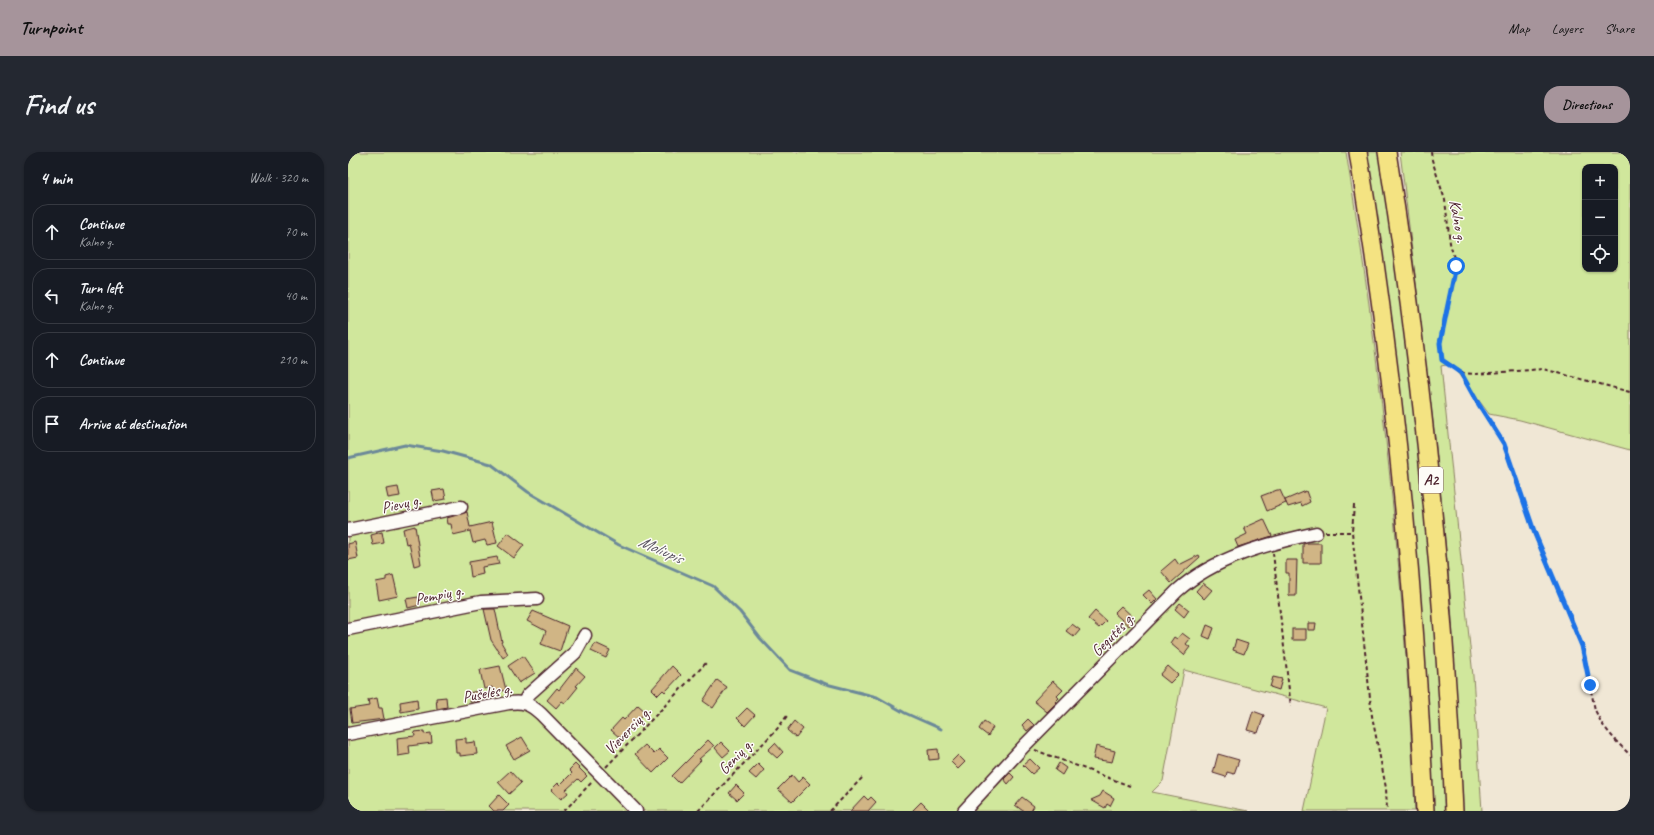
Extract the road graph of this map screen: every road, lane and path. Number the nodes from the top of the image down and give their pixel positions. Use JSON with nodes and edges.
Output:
{"nodes":[{"id":1,"x":1358,"y":152,"type":"edge"},
{"id":2,"x":1387,"y":152,"type":"edge"},
{"id":3,"x":1431,"y":152,"type":"edge"},
{"id":4,"x":1461,"y":373,"type":"junction"},
{"id":5,"x":1630,"y":392,"type":"edge"},
{"id":6,"x":1354,"y":505,"type":"dead end"},
{"id":7,"x":461,"y":507,"type":"dead end"},
{"id":8,"x":348,"y":530,"type":"edge"},
{"id":9,"x":1352,"y":532,"type":"junction"},
{"id":10,"x":1316,"y":533,"type":"joint"},
{"id":11,"x":1272,"y":544,"type":"junction"},
{"id":12,"x":537,"y":599,"type":"dead end"},
{"id":13,"x":348,"y":629,"type":"edge"},
{"id":14,"x":585,"y":635,"type":"dead end"},
{"id":15,"x":706,"y":663,"type":"dead end"},
{"id":16,"x":524,"y":702,"type":"junction"},
{"id":17,"x":1291,"y":707,"type":"dead end"},
{"id":18,"x":787,"y":716,"type":"dead end"},
{"id":19,"x":348,"y":734,"type":"edge"},
{"id":20,"x":1024,"y":746,"type":"junction"},
{"id":21,"x":1630,"y":755,"type":"edge"},
{"id":22,"x":600,"y":774,"type":"junction"},
{"id":23,"x":864,"y":776,"type":"dead end"},
{"id":24,"x":1130,"y":786,"type":"dead end"},
{"id":25,"x":564,"y":811,"type":"edge"},
{"id":26,"x":636,"y":811,"type":"edge"},
{"id":27,"x":698,"y":811,"type":"edge"},
{"id":28,"x":830,"y":811,"type":"edge"},
{"id":29,"x":964,"y":811,"type":"edge"},
{"id":30,"x":1387,"y":811,"type":"edge"},
{"id":31,"x":1425,"y":811,"type":"edge"},
{"id":32,"x":1454,"y":811,"type":"edge"}],
"edges":[{"from":1,"to":31,"type":"highway","number":"A2"},
{"from":2,"to":32,"type":"highway","number":"A2"},
{"from":3,"to":4,"type":"path","name":"Kalno g."},
{"from":4,"to":5,"type":"path"},
{"from":4,"to":21,"type":"path","name":"Kalno g."},
{"from":6,"to":9,"type":"path"},
{"from":7,"to":8,"type":"street","name":"Pievų g."},
{"from":9,"to":10,"type":"path"},
{"from":9,"to":30,"type":"path"},
{"from":10,"to":11,"type":"street","name":"Gegutės g."},
{"from":11,"to":17,"type":"path"},
{"from":11,"to":20,"type":"street","name":"Gegutės g."},
{"from":12,"to":13,"type":"street","name":"Pempių g."},
{"from":14,"to":16,"type":"street"},
{"from":15,"to":22,"type":"path","name":"Vieversių g."},
{"from":16,"to":19,"type":"street","name":"Pušelės g."},
{"from":16,"to":22,"type":"street","name":"Pušelės g."},
{"from":18,"to":27,"type":"path","name":"Genių g."},
{"from":20,"to":24,"type":"path"},
{"from":20,"to":29,"type":"street","name":"Gegutės g."},
{"from":22,"to":25,"type":"path","name":"Vieversių g."},
{"from":22,"to":26,"type":"street","name":"Pušelės g."},
{"from":23,"to":28,"type":"path"}]}
